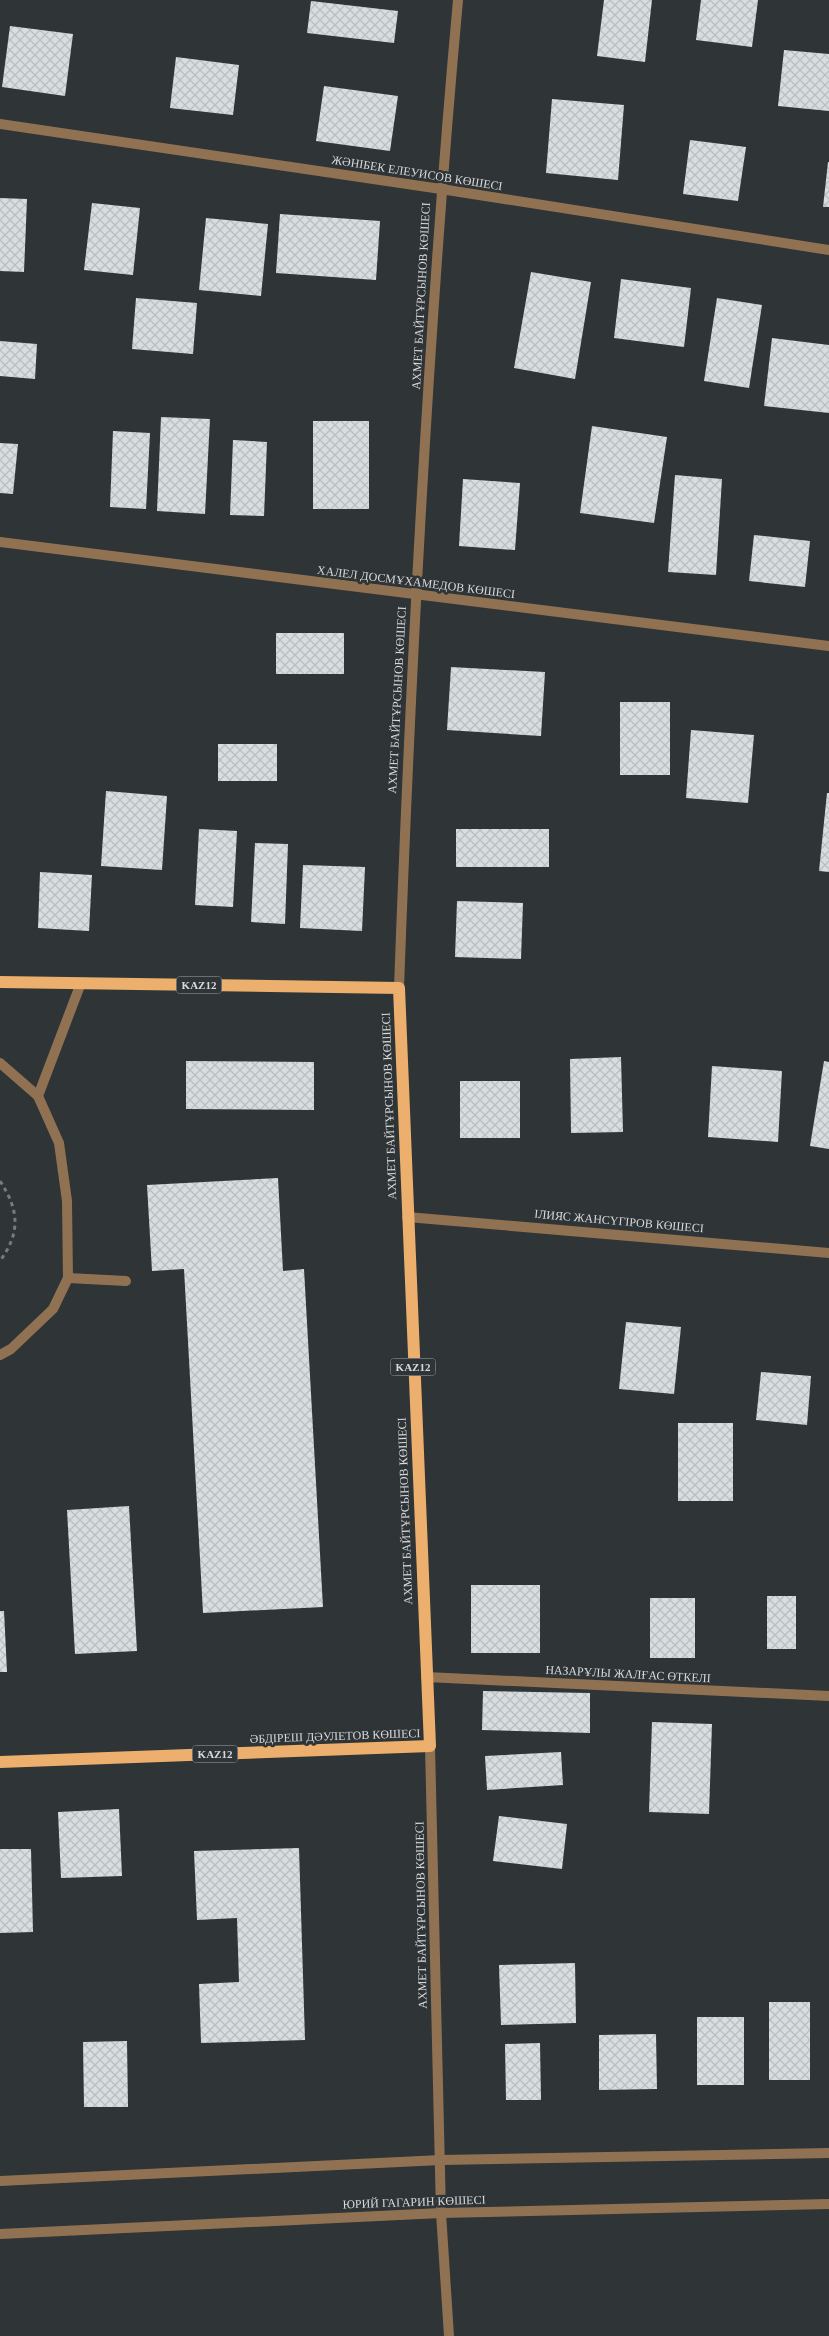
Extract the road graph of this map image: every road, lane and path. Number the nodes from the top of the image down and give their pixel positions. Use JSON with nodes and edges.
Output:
{"nodes":[{"id":1,"x":458,"y":0,"type":"edge"},
{"id":2,"x":0,"y":124,"type":"edge"},
{"id":3,"x":441,"y":189,"type":"junction"},
{"id":4,"x":829,"y":250,"type":"edge"},
{"id":5,"x":0,"y":542,"type":"edge"},
{"id":6,"x":417,"y":595,"type":"junction"},
{"id":7,"x":829,"y":646,"type":"edge"},
{"id":8,"x":0,"y":982,"type":"edge"},
{"id":9,"x":81,"y":983,"type":"junction"},
{"id":10,"x":399,"y":988,"type":"junction"},
{"id":11,"x":0,"y":1063,"type":"edge"},
{"id":12,"x":38,"y":1096,"type":"junction"},
{"id":13,"x":0,"y":1181,"type":"edge"},
{"id":14,"x":407,"y":1216,"type":"junction"},
{"id":15,"x":829,"y":1254,"type":"edge"},
{"id":16,"x":0,"y":1261,"type":"edge"},
{"id":17,"x":68,"y":1278,"type":"junction"},
{"id":18,"x":126,"y":1281,"type":"dead end"},
{"id":19,"x":0,"y":1355,"type":"edge"},
{"id":20,"x":426,"y":1677,"type":"junction"},
{"id":21,"x":829,"y":1696,"type":"edge"},
{"id":22,"x":430,"y":1746,"type":"junction"},
{"id":23,"x":0,"y":1762,"type":"edge"},
{"id":24,"x":829,"y":2153,"type":"edge"},
{"id":25,"x":441,"y":2160,"type":"junction"},
{"id":26,"x":0,"y":2181,"type":"edge"},
{"id":27,"x":829,"y":2204,"type":"edge"},
{"id":28,"x":441,"y":2212,"type":"junction"},
{"id":29,"x":0,"y":2234,"type":"edge"},
{"id":30,"x":449,"y":2336,"type":"edge"}],
"edges":[{"from":1,"to":3,"type":"street","name":"АХМЕТ БАЙТҰРСЫНОВ КӨШЕСІ"},
{"from":2,"to":3,"type":"street","name":"ЖӘНІБЕК ЕЛЕУИСОВ КӨШЕСІ"},
{"from":3,"to":4,"type":"street","name":"ЖӘНІБЕК ЕЛЕУИСОВ КӨШЕСІ"},
{"from":3,"to":6,"type":"street","name":"АХМЕТ БАЙТҰРСЫНОВ КӨШЕСІ"},
{"from":5,"to":6,"type":"street","name":"ХАЛЕЛ ДОСМҰХАМЕДОВ КӨШЕСІ"},
{"from":6,"to":7,"type":"street","name":"ХАЛЕЛ ДОСМҰХАМЕДОВ КӨШЕСІ"},
{"from":6,"to":10,"type":"street","name":"АХМЕТ БАЙТҰРСЫНОВ КӨШЕСІ"},
{"from":8,"to":9,"type":"main road","number":"KAZ12"},
{"from":9,"to":10,"type":"main road","number":"KAZ12"},
{"from":9,"to":12,"type":"street"},
{"from":10,"to":14,"type":"main road","name":"АХМЕТ БАЙТҰРСЫНОВ КӨШЕСІ","number":"KAZ12"},
{"from":11,"to":12,"type":"street"},
{"from":12,"to":17,"type":"street"},
{"from":13,"to":16,"type":"path"},
{"from":14,"to":15,"type":"street","name":"ІЛИЯС ЖАНСҮГІРОВ КӨШЕСІ"},
{"from":14,"to":20,"type":"main road","name":"АХМЕТ БАЙТҰРСЫНОВ КӨШЕСІ","number":"KAZ12"},
{"from":17,"to":18,"type":"street"},
{"from":17,"to":19,"type":"street"},
{"from":20,"to":21,"type":"street","name":"НАЗАРҰЛЫ ЖАЛҒАС ӨТКЕЛІ"},
{"from":20,"to":22,"type":"main road","name":"АХМЕТ БАЙТҰРСЫНОВ КӨШЕСІ","number":"KAZ12"},
{"from":22,"to":23,"type":"main road","name":"ӘБДІРЕШ ДӘУЛЕТОВ КӨШЕСІ","number":"KAZ12"},
{"from":22,"to":25,"type":"street","name":"АХМЕТ БАЙТҰРСЫНОВ КӨШЕСІ"},
{"from":24,"to":25,"type":"street"},
{"from":25,"to":26,"type":"street"},
{"from":25,"to":28,"type":"street","name":"АХМЕТ БАЙТҰРСЫНОВ КӨШЕСІ"},
{"from":27,"to":28,"type":"street","name":"ЮРИЙ ГАГАРИН КӨШЕСІ"},
{"from":28,"to":29,"type":"street","name":"ЮРИЙ ГАГАРИН КӨШЕСІ"},
{"from":28,"to":30,"type":"street","name":"АХМЕТ БАЙТҰРСЫНОВ КӨШЕСІ"}]}
